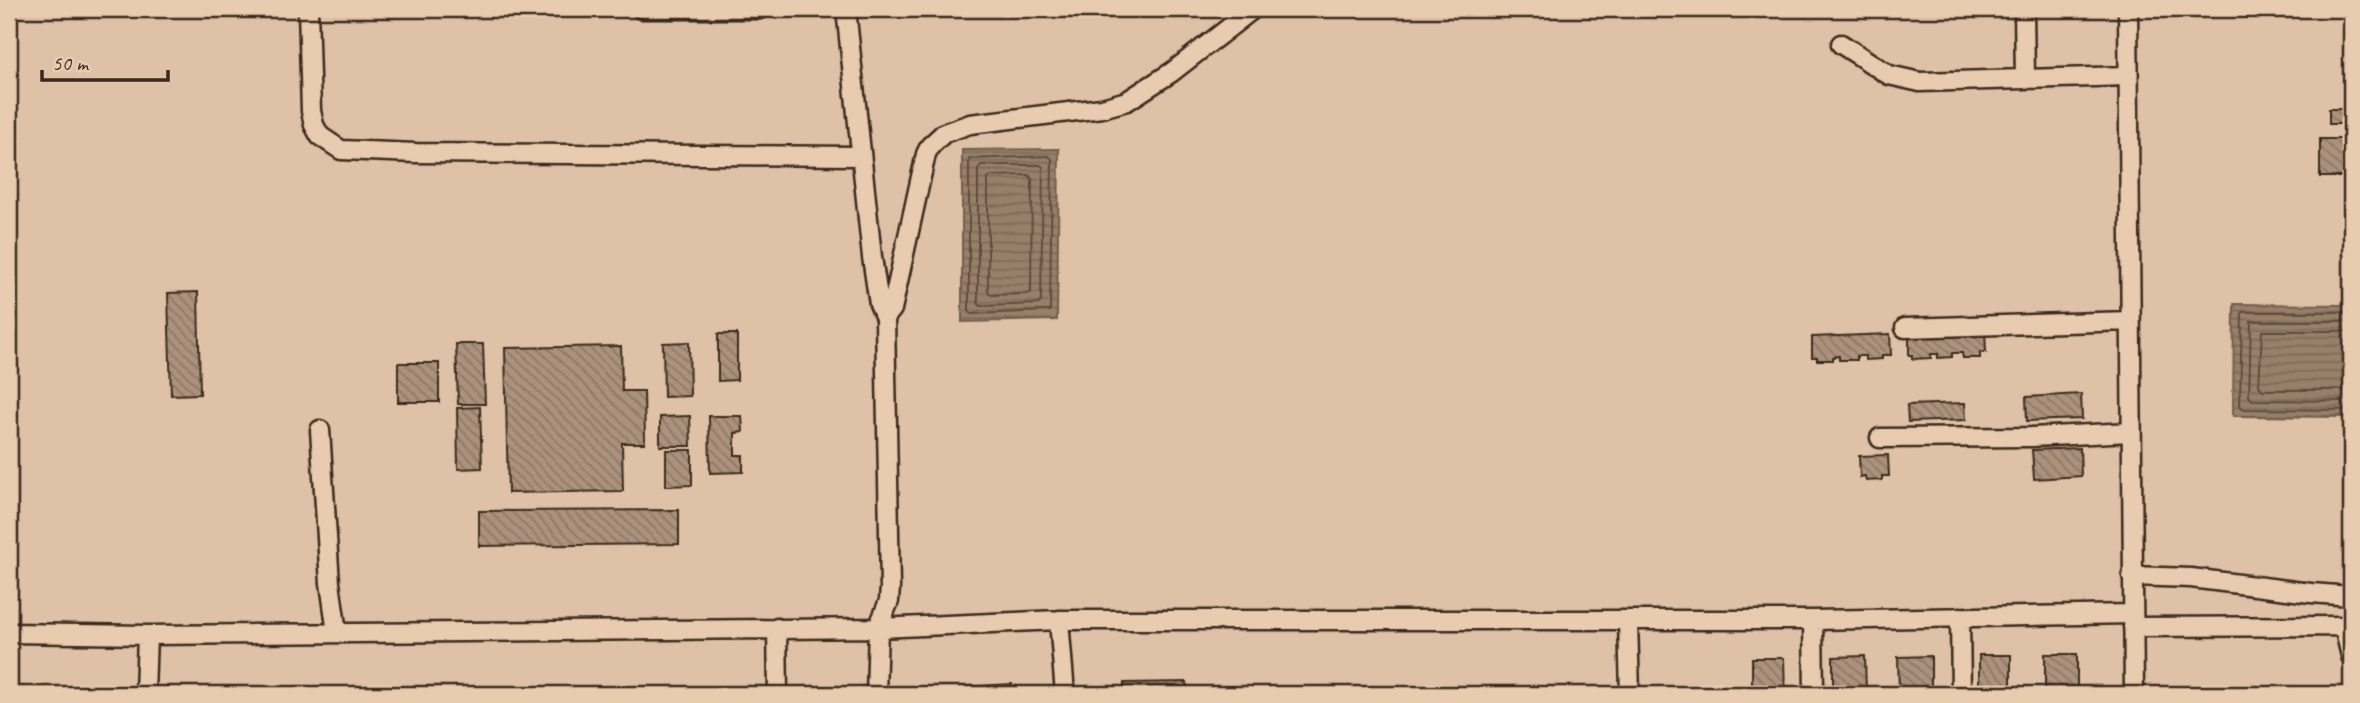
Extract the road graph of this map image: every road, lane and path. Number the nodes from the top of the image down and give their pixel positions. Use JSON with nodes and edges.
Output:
{"nodes":[{"id":1,"x":308,"y":9,"type":"edge"},
{"id":2,"x":642,"y":9,"type":"edge"},
{"id":3,"x":759,"y":9,"type":"edge"},
{"id":4,"x":846,"y":9,"type":"edge"},
{"id":5,"x":1253,"y":9,"type":"edge"},
{"id":6,"x":2024,"y":9,"type":"edge"},
{"id":7,"x":2128,"y":9,"type":"edge"},
{"id":8,"x":1841,"y":44,"type":"dead end"},
{"id":9,"x":2128,"y":76,"type":"junction"},
{"id":10,"x":2025,"y":79,"type":"junction"},
{"id":11,"x":861,"y":156,"type":"junction"},
{"id":12,"x":885,"y":318,"type":"junction"},
{"id":13,"x":2130,"y":321,"type":"junction"},
{"id":14,"x":1905,"y":328,"type":"dead end"},
{"id":15,"x":320,"y":430,"type":"dead end"},
{"id":16,"x":2131,"y":432,"type":"junction"},
{"id":17,"x":1880,"y":438,"type":"dead end"},
{"id":18,"x":2132,"y":576,"type":"junction"},
{"id":19,"x":2351,"y":596,"type":"edge"},
{"id":20,"x":1959,"y":617,"type":"junction"},
{"id":21,"x":1059,"y":620,"type":"junction"},
{"id":22,"x":1628,"y":620,"type":"junction"},
{"id":23,"x":1813,"y":620,"type":"junction"},
{"id":24,"x":2133,"y":620,"type":"junction"},
{"id":25,"x":2348,"y":626,"type":"edge"},
{"id":26,"x":777,"y":628,"type":"junction"},
{"id":27,"x":878,"y":628,"type":"junction"},
{"id":28,"x":9,"y":633,"type":"edge"},
{"id":29,"x":337,"y":633,"type":"junction"},
{"id":30,"x":147,"y":635,"type":"junction"},
{"id":31,"x":2351,"y":656,"type":"edge"},
{"id":32,"x":145,"y":694,"type":"edge"},
{"id":33,"x":778,"y":694,"type":"edge"},
{"id":34,"x":876,"y":694,"type":"edge"},
{"id":35,"x":1065,"y":694,"type":"edge"},
{"id":36,"x":1630,"y":694,"type":"edge"},
{"id":37,"x":1814,"y":694,"type":"edge"},
{"id":38,"x":1961,"y":694,"type":"edge"},
{"id":39,"x":2134,"y":694,"type":"edge"}],
"edges":[{"from":1,"to":11,"type":"street"},
{"from":2,"to":3,"type":"street"},
{"from":4,"to":11,"type":"street"},
{"from":5,"to":12,"type":"street"},
{"from":6,"to":10,"type":"street"},
{"from":7,"to":9,"type":"street"},
{"from":8,"to":10,"type":"street"},
{"from":9,"to":10,"type":"street"},
{"from":9,"to":13,"type":"street"},
{"from":11,"to":12,"type":"street"},
{"from":12,"to":27,"type":"street"},
{"from":13,"to":14,"type":"street"},
{"from":13,"to":16,"type":"street"},
{"from":15,"to":29,"type":"street"},
{"from":16,"to":17,"type":"street"},
{"from":16,"to":18,"type":"street"},
{"from":18,"to":19,"type":"street"},
{"from":18,"to":24,"type":"street"},
{"from":20,"to":23,"type":"street"},
{"from":20,"to":24,"type":"street"},
{"from":20,"to":38,"type":"street"},
{"from":21,"to":22,"type":"street"},
{"from":21,"to":27,"type":"street"},
{"from":21,"to":35,"type":"street"},
{"from":22,"to":23,"type":"street"},
{"from":22,"to":36,"type":"street"},
{"from":23,"to":37,"type":"street"},
{"from":24,"to":25,"type":"street"},
{"from":24,"to":39,"type":"street"},
{"from":25,"to":31,"type":"street"},
{"from":26,"to":27,"type":"street"},
{"from":26,"to":29,"type":"street"},
{"from":26,"to":33,"type":"street"},
{"from":27,"to":34,"type":"street"},
{"from":28,"to":30,"type":"street"},
{"from":29,"to":30,"type":"street"},
{"from":30,"to":32,"type":"street"}]}
